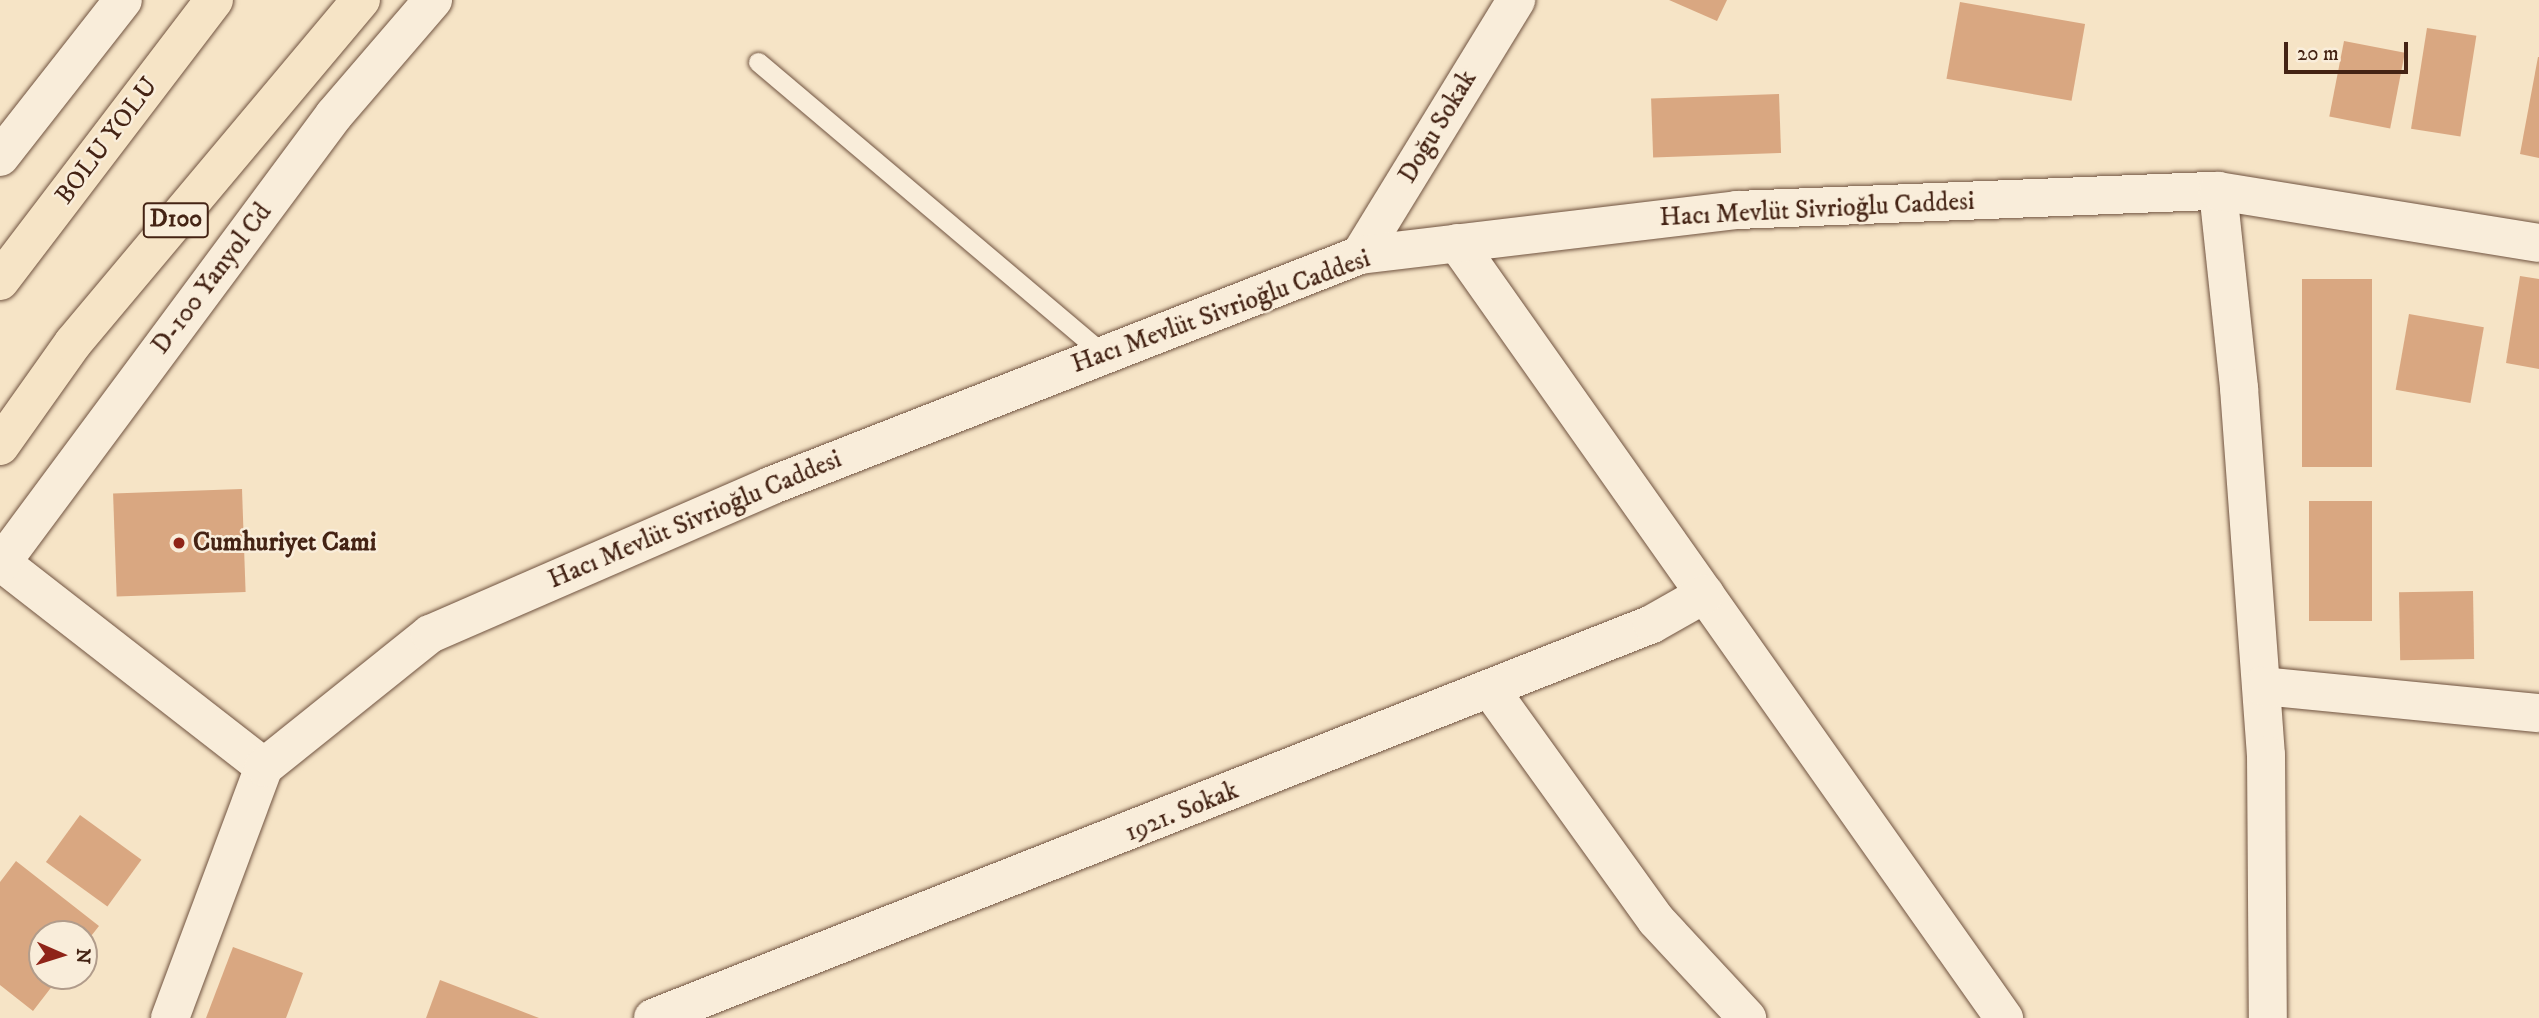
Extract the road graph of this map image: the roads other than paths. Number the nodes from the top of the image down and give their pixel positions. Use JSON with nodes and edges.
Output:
{"nodes":[{"id":1,"x":123,"y":0,"type":"edge"},
{"id":2,"x":214,"y":0,"type":"edge"},
{"id":3,"x":361,"y":0,"type":"edge"},
{"id":4,"x":433,"y":0,"type":"edge"},
{"id":5,"x":1516,"y":0,"type":"edge"},
{"id":6,"x":758,"y":62,"type":"dead end"},
{"id":7,"x":0,"y":157,"type":"edge"},
{"id":8,"x":2218,"y":191,"type":"junction"},
{"id":9,"x":1457,"y":243,"type":"junction"},
{"id":10,"x":2539,"y":243,"type":"edge"},
{"id":11,"x":1360,"y":255,"type":"junction"},
{"id":12,"x":0,"y":281,"type":"edge"},
{"id":13,"x":1105,"y":355,"type":"junction"},
{"id":14,"x":0,"y":446,"type":"edge"},
{"id":15,"x":1,"y":564,"type":"edge"},
{"id":16,"x":1705,"y":594,"type":"junction"},
{"id":17,"x":2262,"y":686,"type":"junction"},
{"id":18,"x":1490,"y":689,"type":"junction"},
{"id":19,"x":2539,"y":713,"type":"edge"},
{"id":20,"x":264,"y":767,"type":"junction"},
{"id":21,"x":170,"y":1018,"type":"edge"},
{"id":22,"x":653,"y":1018,"type":"edge"},
{"id":23,"x":1747,"y":1018,"type":"edge"},
{"id":24,"x":2004,"y":1018,"type":"edge"},
{"id":25,"x":2268,"y":1018,"type":"edge"}],
"edges":[{"from":1,"to":7,"type":"street"},
{"from":2,"to":12,"type":"highway","name":"BOLU YOLU"},
{"from":3,"to":14,"type":"highway","number":"D100"},
{"from":4,"to":15,"type":"street","name":"D-100 Yanyol Cd"},
{"from":5,"to":11,"type":"street","name":"Doğu Sokak"},
{"from":6,"to":13,"type":"lane"},
{"from":8,"to":9,"type":"street","name":"Hacı Mevlüt Sivrioğlu Caddesi"},
{"from":8,"to":10,"type":"street","name":"Hacı Mevlüt Sivrioğlu Caddesi"},
{"from":8,"to":17,"type":"street"},
{"from":9,"to":11,"type":"street","name":"Hacı Mevlüt Sivrioğlu Caddesi"},
{"from":9,"to":16,"type":"street"},
{"from":11,"to":13,"type":"street","name":"Hacı Mevlüt Sivrioğlu Caddesi"},
{"from":13,"to":20,"type":"street","name":"Hacı Mevlüt Sivrioğlu Caddesi"},
{"from":15,"to":20,"type":"street"},
{"from":16,"to":18,"type":"street","name":"1921. Sokak"},
{"from":16,"to":24,"type":"street"},
{"from":17,"to":19,"type":"street"},
{"from":17,"to":25,"type":"street"},
{"from":18,"to":22,"type":"street","name":"1921. Sokak"},
{"from":18,"to":23,"type":"street"},
{"from":20,"to":21,"type":"street"}]}
